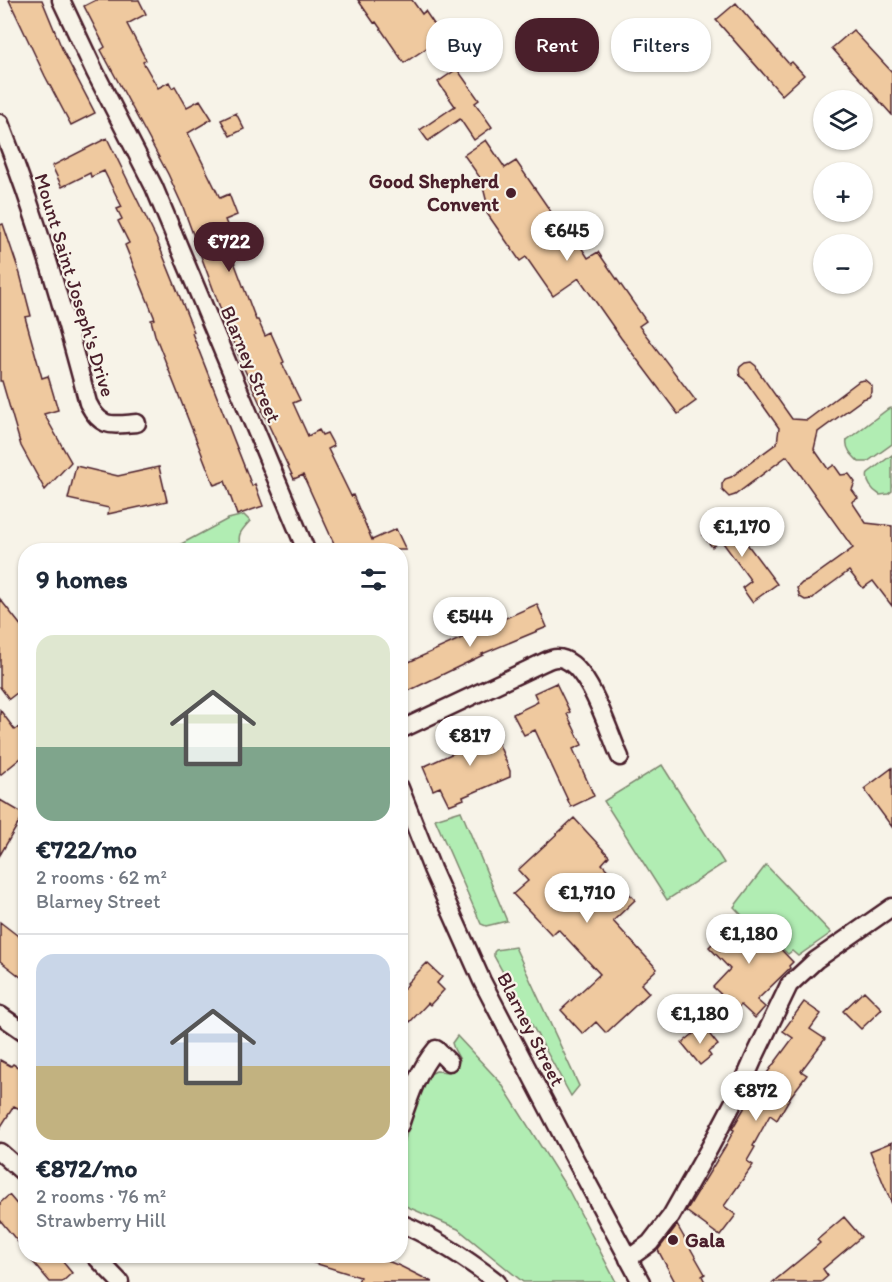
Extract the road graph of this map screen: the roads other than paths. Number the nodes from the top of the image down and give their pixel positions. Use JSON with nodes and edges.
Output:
{"nodes":[{"id":1,"x":61,"y":0,"type":"edge"},
{"id":2,"x":0,"y":123,"type":"edge"},
{"id":3,"x":137,"y":423,"type":"dead end"},
{"id":4,"x":303,"y":543,"type":"edge"},
{"id":5,"x":408,"y":726,"type":"edge"},
{"id":6,"x":620,"y":757,"type":"dead end"},
{"id":7,"x":408,"y":808,"type":"edge"},
{"id":8,"x":892,"y":907,"type":"edge"},
{"id":9,"x":0,"y":1015,"type":"edge"},
{"id":10,"x":18,"y":1027,"type":"edge"},
{"id":11,"x":449,"y":1062,"type":"dead end"},
{"id":12,"x":408,"y":1101,"type":"edge"},
{"id":13,"x":0,"y":1152,"type":"edge"},
{"id":14,"x":18,"y":1168,"type":"edge"},
{"id":15,"x":408,"y":1226,"type":"edge"},
{"id":16,"x":628,"y":1258,"type":"junction"},
{"id":17,"x":102,"y":1263,"type":"edge"},
{"id":18,"x":120,"y":1282,"type":"edge"},
{"id":19,"x":497,"y":1282,"type":"edge"},
{"id":20,"x":641,"y":1282,"type":"edge"}],
"edges":[{"from":1,"to":4,"type":"street","name":"Blarney Street"},
{"from":2,"to":3,"type":"street","name":"Mount Saint Joseph's Drive"},
{"from":5,"to":6,"type":"street"},
{"from":7,"to":16,"type":"street","name":"Blarney Street"},
{"from":8,"to":16,"type":"street"},
{"from":9,"to":10,"type":"street"},
{"from":11,"to":12,"type":"street"},
{"from":13,"to":14,"type":"street"},
{"from":15,"to":19,"type":"street"},
{"from":16,"to":20,"type":"street","name":"Blarney Street"},
{"from":17,"to":18,"type":"street"}]}
